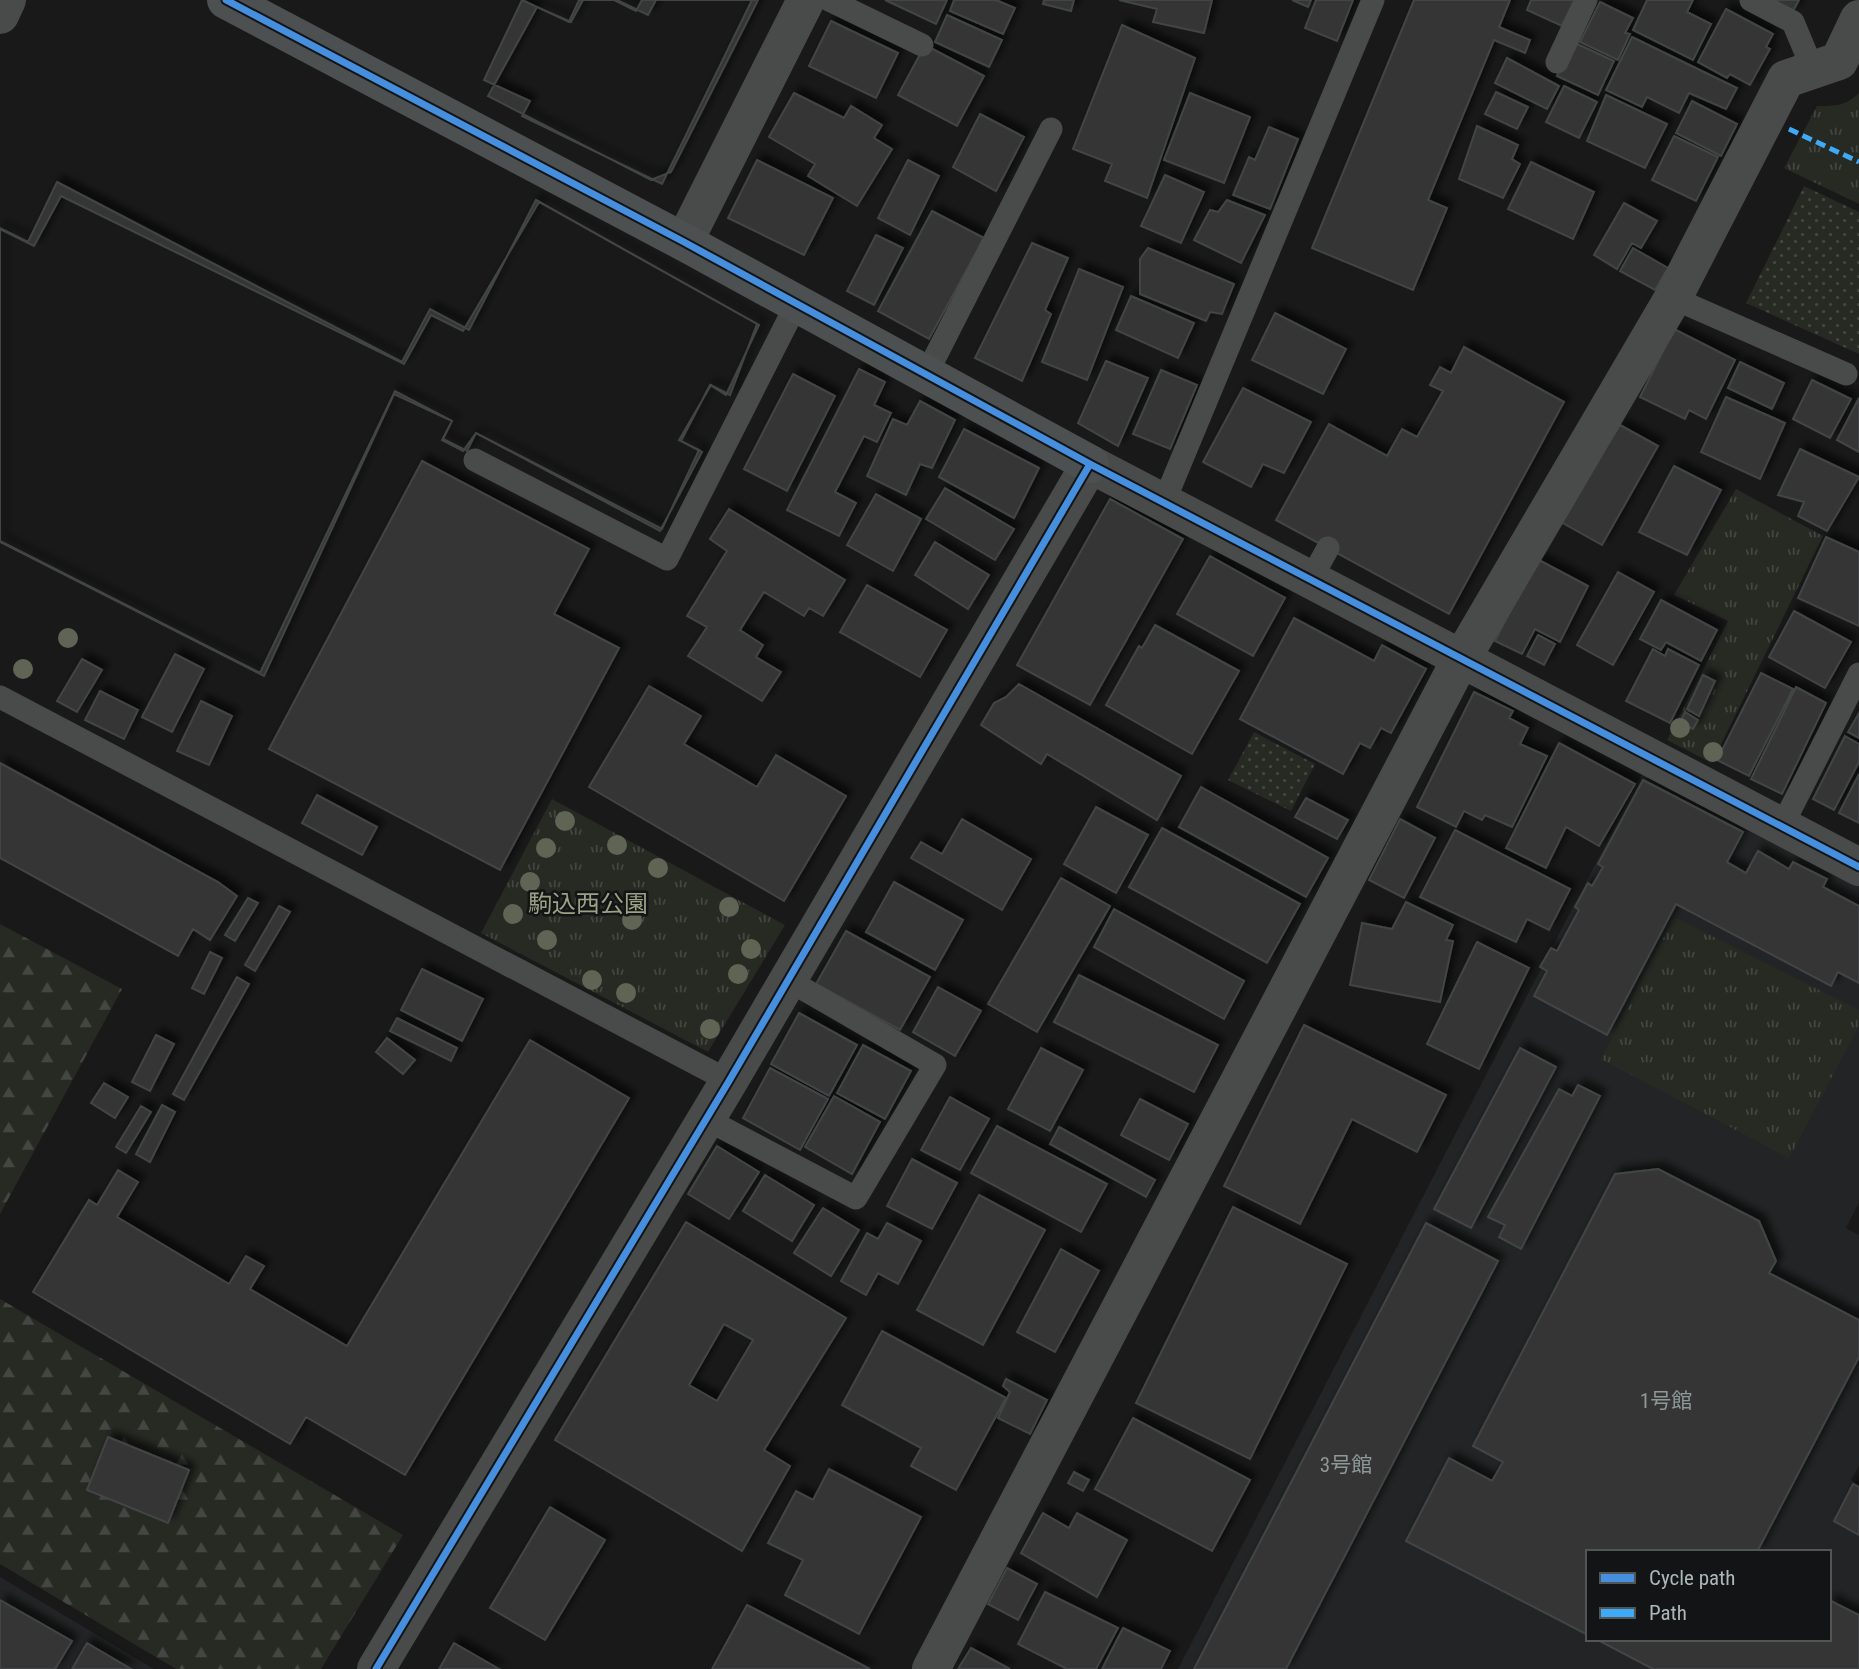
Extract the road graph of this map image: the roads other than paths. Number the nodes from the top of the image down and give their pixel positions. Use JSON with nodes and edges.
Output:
{"nodes":[{"id":1,"x":7,"y":0,"type":"edge"},
{"id":2,"x":226,"y":0,"type":"edge"},
{"id":3,"x":806,"y":0,"type":"edge"},
{"id":4,"x":829,"y":0,"type":"edge"},
{"id":5,"x":1373,"y":0,"type":"edge"},
{"id":6,"x":1586,"y":0,"type":"edge"},
{"id":7,"x":1752,"y":0,"type":"edge"},
{"id":8,"x":0,"y":15,"type":"edge"},
{"id":9,"x":1859,"y":19,"type":"edge"},
{"id":10,"x":922,"y":45,"type":"dead end"},
{"id":11,"x":1557,"y":62,"type":"dead end"},
{"id":12,"x":1814,"y":70,"type":"junction"},
{"id":13,"x":1051,"y":129,"type":"dead end"},
{"id":14,"x":684,"y":242,"type":"junction"},
{"id":15,"x":1673,"y":299,"type":"junction"},
{"id":16,"x":797,"y":303,"type":"junction"},
{"id":17,"x":927,"y":373,"type":"junction"},
{"id":18,"x":1846,"y":374,"type":"dead end"},
{"id":19,"x":475,"y":460,"type":"dead end"},
{"id":20,"x":1090,"y":464,"type":"junction"},
{"id":21,"x":1164,"y":502,"type":"junction"},
{"id":22,"x":1462,"y":658,"type":"junction"},
{"id":23,"x":1859,"y":674,"type":"edge"},
{"id":24,"x":0,"y":697,"type":"edge"},
{"id":25,"x":1782,"y":826,"type":"junction"},
{"id":26,"x":1859,"y":867,"type":"edge"},
{"id":27,"x":788,"y":980,"type":"junction"},
{"id":28,"x":729,"y":1081,"type":"junction"},
{"id":29,"x":706,"y":1119,"type":"junction"},
{"id":30,"x":376,"y":1669,"type":"edge"},
{"id":31,"x":931,"y":1669,"type":"edge"}],
"edges":[{"from":1,"to":8,"type":"street"},
{"from":2,"to":14,"type":"street"},
{"from":3,"to":14,"type":"street"},
{"from":4,"to":10,"type":"lane"},
{"from":5,"to":21,"type":"lane"},
{"from":6,"to":11,"type":"lane"},
{"from":7,"to":12,"type":"lane"},
{"from":9,"to":12,"type":"street"},
{"from":12,"to":15,"type":"street"},
{"from":13,"to":17,"type":"lane"},
{"from":14,"to":16,"type":"street"},
{"from":15,"to":18,"type":"lane"},
{"from":15,"to":22,"type":"street"},
{"from":16,"to":17,"type":"street"},
{"from":16,"to":19,"type":"lane"},
{"from":17,"to":20,"type":"street"},
{"from":20,"to":21,"type":"street"},
{"from":20,"to":27,"type":"street"},
{"from":21,"to":22,"type":"street"},
{"from":22,"to":25,"type":"street"},
{"from":22,"to":31,"type":"street"},
{"from":23,"to":25,"type":"lane"},
{"from":24,"to":28,"type":"lane"},
{"from":25,"to":26,"type":"street"},
{"from":27,"to":28,"type":"street"},
{"from":27,"to":29,"type":"lane"},
{"from":28,"to":29,"type":"street"},
{"from":29,"to":30,"type":"street"}]}
